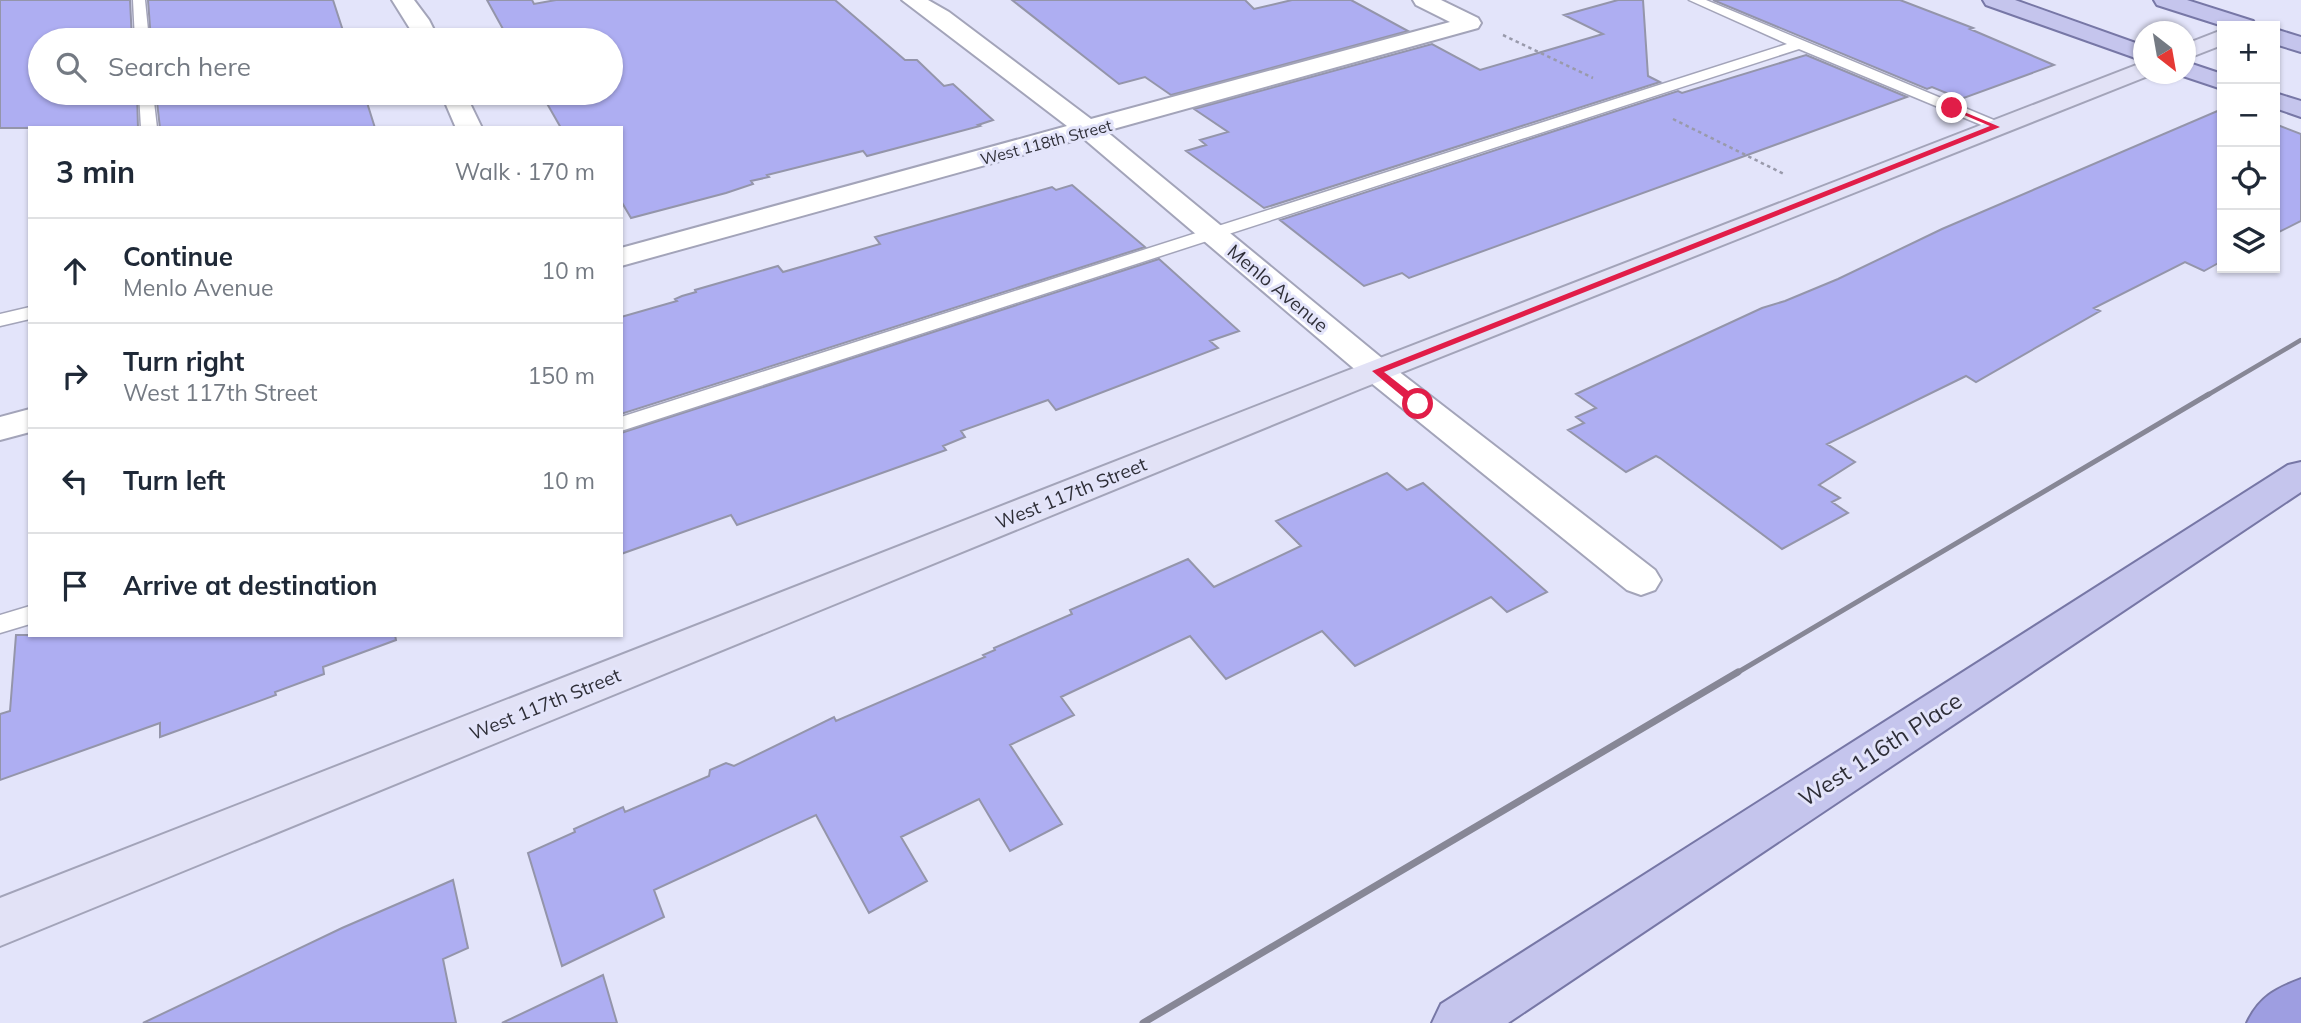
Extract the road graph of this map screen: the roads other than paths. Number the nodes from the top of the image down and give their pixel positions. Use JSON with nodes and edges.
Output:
{"nodes":[{"id":1,"x":139,"y":0,"type":"edge"},
{"id":2,"x":402,"y":0,"type":"edge"},
{"id":3,"x":913,"y":0,"type":"edge"},
{"id":4,"x":1424,"y":0,"type":"edge"},
{"id":5,"x":1695,"y":0,"type":"edge"},
{"id":6,"x":1994,"y":0,"type":"edge"},
{"id":7,"x":2165,"y":0,"type":"edge"},
{"id":8,"x":2230,"y":21,"type":"edge"},
{"id":9,"x":141,"y":28,"type":"edge"},
{"id":10,"x":422,"y":28,"type":"edge"},
{"id":11,"x":2280,"y":38,"type":"edge"},
{"id":12,"x":2217,"y":39,"type":"edge"},
{"id":13,"x":1800,"y":44,"type":"junction"},
{"id":14,"x":2301,"y":45,"type":"edge"},
{"id":15,"x":2196,"y":48,"type":"edge"},
{"id":16,"x":2133,"y":50,"type":"edge"},
{"id":17,"x":2133,"y":73,"type":"edge"},
{"id":18,"x":2196,"y":73,"type":"edge"},
{"id":19,"x":2217,"y":80,"type":"edge"},
{"id":20,"x":2280,"y":102,"type":"edge"},
{"id":21,"x":147,"y":105,"type":"edge"},
{"id":22,"x":458,"y":105,"type":"edge"},
{"id":23,"x":2301,"y":109,"type":"edge"},
{"id":24,"x":149,"y":126,"type":"edge"},
{"id":25,"x":468,"y":126,"type":"edge"},
{"id":26,"x":1996,"y":127,"type":"junction"},
{"id":27,"x":1089,"y":130,"type":"junction"},
{"id":28,"x":1213,"y":234,"type":"junction"},
{"id":29,"x":623,"y":256,"type":"edge"},
{"id":30,"x":28,"y":313,"type":"edge"},
{"id":31,"x":0,"y":320,"type":"edge"},
{"id":32,"x":1377,"y":371,"type":"junction"},
{"id":33,"x":28,"y":421,"type":"edge"},
{"id":34,"x":623,"y":423,"type":"edge"},
{"id":35,"x":0,"y":429,"type":"edge"},
{"id":36,"x":2301,"y":474,"type":"edge"},
{"id":37,"x":1641,"y":580,"type":"dead end"},
{"id":38,"x":28,"y":616,"type":"edge"},
{"id":39,"x":0,"y":624,"type":"edge"},
{"id":40,"x":0,"y":922,"type":"edge"},
{"id":41,"x":2301,"y":1005,"type":"edge"},
{"id":42,"x":1460,"y":1023,"type":"edge"},
{"id":43,"x":2275,"y":1023,"type":"edge"}],
"edges":[{"from":1,"to":9,"type":"lane"},
{"from":2,"to":10,"type":"street"},
{"from":3,"to":27,"type":"street","name":"Menlo Avenue"},
{"from":4,"to":27,"type":"street","name":"West 118th Street"},
{"from":5,"to":13,"type":"lane"},
{"from":6,"to":16,"type":"main road"},
{"from":7,"to":8,"type":"main road"},
{"from":11,"to":14,"type":"main road"},
{"from":12,"to":15,"type":"street"},
{"from":13,"to":26,"type":"lane"},
{"from":13,"to":28,"type":"lane"},
{"from":17,"to":26,"type":"street","name":"West 117th Street"},
{"from":18,"to":19,"type":"main road"},
{"from":20,"to":23,"type":"main road"},
{"from":21,"to":24,"type":"lane"},
{"from":22,"to":25,"type":"street"},
{"from":26,"to":32,"type":"street","name":"West 117th Street"},
{"from":27,"to":28,"type":"street","name":"Menlo Avenue"},
{"from":27,"to":29,"type":"street","name":"West 118th Street"},
{"from":28,"to":32,"type":"street","name":"Menlo Avenue"},
{"from":28,"to":34,"type":"lane"},
{"from":30,"to":31,"type":"lane"},
{"from":32,"to":37,"type":"street","name":"Menlo Avenue"},
{"from":32,"to":40,"type":"street","name":"West 117th Street"},
{"from":33,"to":35,"type":"street"},
{"from":36,"to":42,"type":"main road","name":"West 116th Place"},
{"from":38,"to":39,"type":"lane"},
{"from":41,"to":43,"type":"highway"}]}
